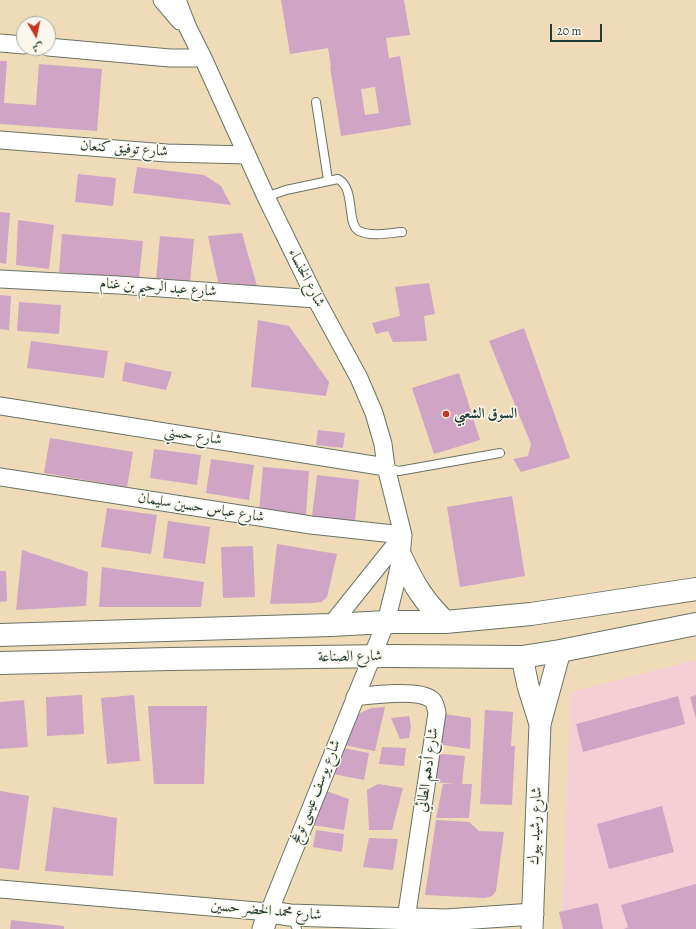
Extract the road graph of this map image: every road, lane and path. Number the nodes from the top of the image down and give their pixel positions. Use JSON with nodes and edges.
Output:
{"nodes":[{"id":1,"x":162,"y":0,"type":"edge"},
{"id":2,"x":177,"y":0,"type":"edge"},
{"id":3,"x":188,"y":28,"type":"junction"},
{"id":4,"x":0,"y":43,"type":"edge"},
{"id":5,"x":16,"y":44,"type":"edge"},
{"id":6,"x":56,"y":48,"type":"edge"},
{"id":7,"x":203,"y":58,"type":"junction"},
{"id":8,"x":316,"y":102,"type":"dead end"},
{"id":9,"x":0,"y":140,"type":"edge"},
{"id":10,"x":247,"y":155,"type":"junction"},
{"id":11,"x":328,"y":180,"type":"junction"},
{"id":12,"x":266,"y":197,"type":"junction"},
{"id":13,"x":402,"y":232,"type":"dead end"},
{"id":14,"x":0,"y":278,"type":"edge"},
{"id":15,"x":316,"y":299,"type":"junction"},
{"id":16,"x":0,"y":406,"type":"edge"},
{"id":17,"x":500,"y":453,"type":"dead end"},
{"id":18,"x":386,"y":467,"type":"junction"},
{"id":19,"x":0,"y":477,"type":"edge"},
{"id":20,"x":403,"y":535,"type":"junction"},
{"id":21,"x":401,"y":557,"type":"junction"},
{"id":22,"x":696,"y":589,"type":"edge"},
{"id":23,"x":386,"y":622,"type":"junction"},
{"id":24,"x":445,"y":622,"type":"junction"},
{"id":25,"x":696,"y":624,"type":"edge"},
{"id":26,"x":331,"y":625,"type":"junction"},
{"id":27,"x":0,"y":635,"type":"edge"},
{"id":28,"x":560,"y":651,"type":"junction"},
{"id":29,"x":372,"y":656,"type":"junction"},
{"id":30,"x":522,"y":657,"type":"junction"},
{"id":31,"x":0,"y":663,"type":"edge"},
{"id":32,"x":355,"y":697,"type":"junction"},
{"id":33,"x":540,"y":724,"type":"junction"},
{"id":34,"x":0,"y":889,"type":"edge"},
{"id":35,"x":406,"y":919,"type":"junction"},
{"id":36,"x":266,"y":920,"type":"edge"},
{"id":37,"x":294,"y":922,"type":"edge"},
{"id":38,"x":533,"y":922,"type":"edge"},
{"id":39,"x":442,"y":925,"type":"edge"}],
"edges":[{"from":1,"to":3,"type":"street","name":"شارع الخنساء"},
{"from":2,"to":3,"type":"street","name":"شارع الخنساء"},
{"from":3,"to":7,"type":"street","name":"شارع الخنساء"},
{"from":4,"to":5,"type":"street"},
{"from":6,"to":7,"type":"street"},
{"from":7,"to":10,"type":"street","name":"شارع الخنساء"},
{"from":8,"to":11,"type":"lane"},
{"from":9,"to":10,"type":"street","name":"شارع توفيق كنعان"},
{"from":10,"to":12,"type":"street","name":"شارع الخنساء"},
{"from":11,"to":12,"type":"lane"},
{"from":11,"to":13,"type":"lane"},
{"from":12,"to":15,"type":"street","name":"شارع الخنساء"},
{"from":14,"to":15,"type":"street","name":"شارع عبد الرحيم بن غنام"},
{"from":15,"to":18,"type":"street","name":"شارع الخنساء"},
{"from":16,"to":18,"type":"street","name":"شارع حسني"},
{"from":17,"to":18,"type":"lane"},
{"from":18,"to":20,"type":"street","name":"شارع الخنساء"},
{"from":19,"to":20,"type":"street","name":"شارع عباس حسين سليمان"},
{"from":20,"to":21,"type":"street","name":"شارع الخنساء"},
{"from":20,"to":26,"type":"street"},
{"from":21,"to":23,"type":"street","name":"شارع الخنساء"},
{"from":21,"to":24,"type":"main road"},
{"from":22,"to":24,"type":"main road"},
{"from":23,"to":24,"type":"main road"},
{"from":23,"to":26,"type":"main road"},
{"from":23,"to":29,"type":"street","name":"شارع الخنساء"},
{"from":25,"to":28,"type":"main road","name":"شارع الصناعة"},
{"from":26,"to":27,"type":"main road"},
{"from":28,"to":30,"type":"main road","name":"شارع الصناعة"},
{"from":28,"to":33,"type":"street","name":"شارع رشيد بيوك"},
{"from":29,"to":30,"type":"main road","name":"شارع الصناعة"},
{"from":29,"to":31,"type":"main road","name":"شارع الصناعة"},
{"from":29,"to":32,"type":"street","name":"شارع يوسف عيسى توغج"},
{"from":30,"to":33,"type":"street","name":"شارع رشيد بيوك"},
{"from":32,"to":35,"type":"street","name":"شارع أدهم الطائي"},
{"from":32,"to":36,"type":"street","name":"شارع يوسف عيسى توغج"},
{"from":33,"to":38,"type":"street","name":"شارع رشيد بيوك"},
{"from":34,"to":36,"type":"street","name":"شارع محمد الخضر حسين"},
{"from":35,"to":37,"type":"street","name":"شارع محمد الخضر حسين"},
{"from":35,"to":39,"type":"street","name":"شارع محمد الخضر حسين"},
{"from":36,"to":37,"type":"street","name":"شارع محمد الخضر حسين"},
{"from":38,"to":39,"type":"street","name":"شارع محمد الخضر حسين"}]}
